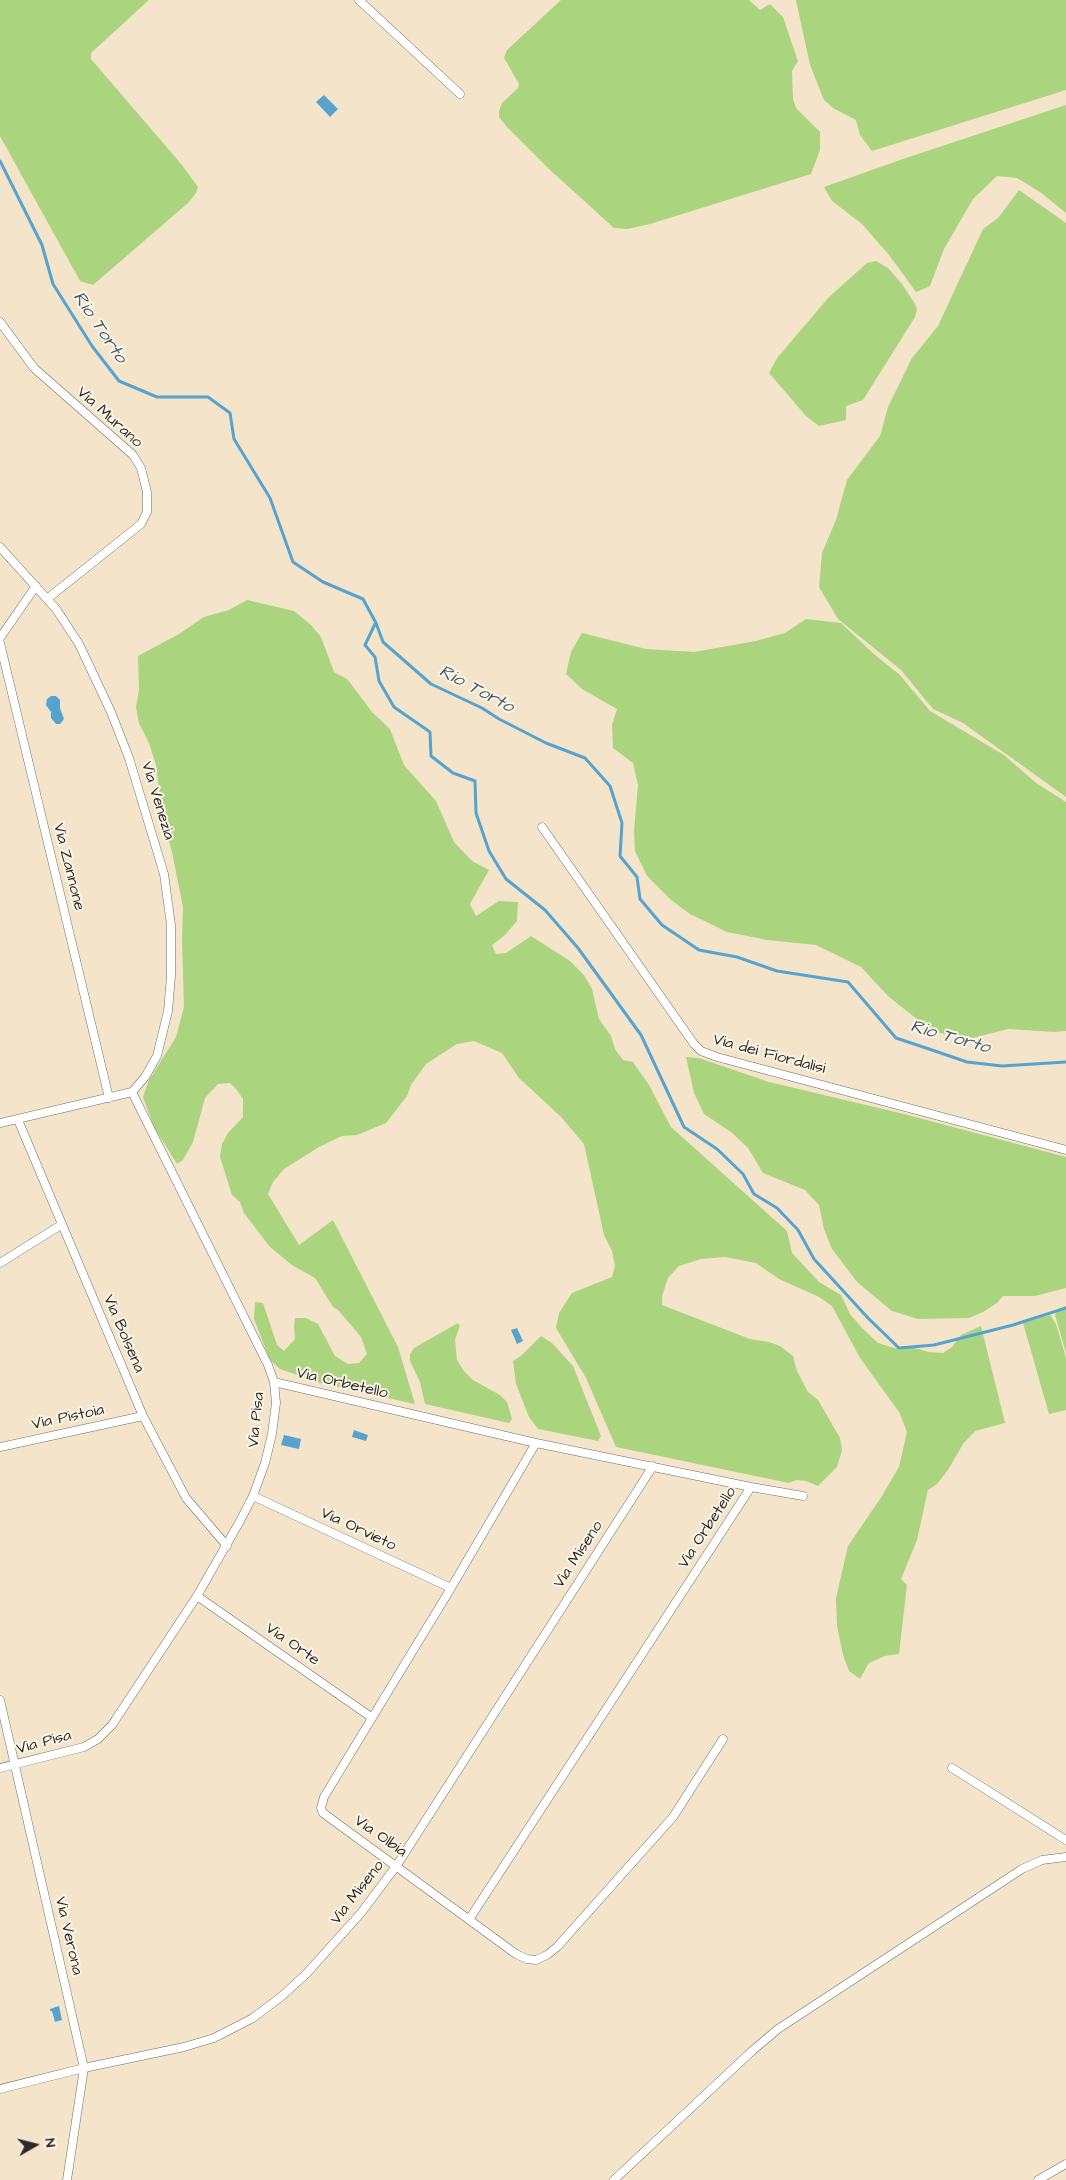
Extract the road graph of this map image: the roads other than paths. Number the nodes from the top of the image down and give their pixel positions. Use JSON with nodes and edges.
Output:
{"nodes":[{"id":1,"x":359,"y":0,"type":"edge"},
{"id":2,"x":460,"y":94,"type":"dead end"},
{"id":3,"x":0,"y":322,"type":"edge"},
{"id":4,"x":0,"y":547,"type":"edge"},
{"id":5,"x":36,"y":586,"type":"junction"},
{"id":6,"x":48,"y":599,"type":"junction"},
{"id":7,"x":0,"y":638,"type":"edge"},
{"id":8,"x":0,"y":644,"type":"edge"},
{"id":9,"x":542,"y":826,"type":"dead end"},
{"id":10,"x":132,"y":1092,"type":"junction"},
{"id":11,"x":109,"y":1098,"type":"junction"},
{"id":12,"x":18,"y":1120,"type":"junction"},
{"id":13,"x":0,"y":1124,"type":"edge"},
{"id":14,"x":1066,"y":1150,"type":"edge"},
{"id":15,"x":61,"y":1225,"type":"junction"},
{"id":16,"x":0,"y":1263,"type":"edge"},
{"id":17,"x":274,"y":1382,"type":"junction"},
{"id":18,"x":143,"y":1416,"type":"junction"},
{"id":19,"x":536,"y":1443,"type":"junction"},
{"id":20,"x":0,"y":1447,"type":"edge"},
{"id":21,"x":653,"y":1466,"type":"junction"},
{"id":22,"x":751,"y":1487,"type":"junction"},
{"id":23,"x":253,"y":1496,"type":"junction"},
{"id":24,"x":803,"y":1496,"type":"dead end"},
{"id":25,"x":227,"y":1546,"type":"junction"},
{"id":26,"x":451,"y":1588,"type":"junction"},
{"id":27,"x":197,"y":1596,"type":"junction"},
{"id":28,"x":0,"y":1700,"type":"edge"},
{"id":29,"x":372,"y":1717,"type":"junction"},
{"id":30,"x":723,"y":1740,"type":"dead end"},
{"id":31,"x":16,"y":1765,"type":"junction"},
{"id":32,"x":0,"y":1768,"type":"edge"},
{"id":33,"x":952,"y":1768,"type":"dead end"},
{"id":34,"x":1066,"y":1840,"type":"edge"},
{"id":35,"x":1066,"y":1857,"type":"edge"},
{"id":36,"x":397,"y":1865,"type":"junction"},
{"id":37,"x":470,"y":1918,"type":"junction"},
{"id":38,"x":84,"y":2068,"type":"junction"},
{"id":39,"x":0,"y":2089,"type":"edge"},
{"id":40,"x":1066,"y":2164,"type":"edge"},
{"id":41,"x":67,"y":2180,"type":"edge"},
{"id":42,"x":614,"y":2180,"type":"edge"},
{"id":43,"x":1038,"y":2180,"type":"edge"}],
"edges":[{"from":1,"to":2,"type":"street"},
{"from":3,"to":6,"type":"street","name":"Via Murano"},
{"from":4,"to":5,"type":"street","name":"Via Venezia"},
{"from":5,"to":6,"type":"street","name":"Via Venezia"},
{"from":5,"to":7,"type":"street"},
{"from":6,"to":10,"type":"street","name":"Via Venezia"},
{"from":8,"to":11,"type":"street","name":"Via Zannone"},
{"from":9,"to":14,"type":"street","name":"Via dei Fiordalisi"},
{"from":10,"to":11,"type":"street"},
{"from":10,"to":17,"type":"street","name":"Via Pisa"},
{"from":11,"to":12,"type":"street"},
{"from":12,"to":13,"type":"street"},
{"from":12,"to":15,"type":"street","name":"Via Bolsena"},
{"from":15,"to":16,"type":"street"},
{"from":15,"to":18,"type":"street","name":"Via Bolsena"},
{"from":17,"to":19,"type":"street","name":"Via Orbetello"},
{"from":17,"to":23,"type":"street","name":"Via Pisa"},
{"from":18,"to":20,"type":"street","name":"Via Pistoia"},
{"from":18,"to":25,"type":"street","name":"Via Bolsena"},
{"from":19,"to":21,"type":"street","name":"Via Orbetello"},
{"from":19,"to":26,"type":"street","name":"Via Olbia"},
{"from":21,"to":22,"type":"street","name":"Via Orbetello"},
{"from":21,"to":36,"type":"street","name":"Via Miseno"},
{"from":22,"to":24,"type":"street"},
{"from":22,"to":37,"type":"street","name":"Via Orbetello"},
{"from":23,"to":25,"type":"street","name":"Via Pisa"},
{"from":23,"to":26,"type":"street","name":"Via Orvieto"},
{"from":25,"to":27,"type":"street","name":"Via Pisa"},
{"from":26,"to":29,"type":"street","name":"Via Olbia"},
{"from":27,"to":29,"type":"street","name":"Via Orte"},
{"from":27,"to":31,"type":"street","name":"Via Pisa"},
{"from":28,"to":31,"type":"street","name":"Via Verona"},
{"from":29,"to":36,"type":"street","name":"Via Olbia"},
{"from":30,"to":37,"type":"street","name":"Via Olbia"},
{"from":31,"to":32,"type":"street","name":"Via Pisa"},
{"from":31,"to":38,"type":"street","name":"Via Verona"},
{"from":33,"to":34,"type":"street"},
{"from":35,"to":42,"type":"street"},
{"from":36,"to":37,"type":"street","name":"Via Olbia"},
{"from":36,"to":38,"type":"street","name":"Via Miseno"},
{"from":38,"to":39,"type":"street","name":"Via Miseno"},
{"from":38,"to":41,"type":"street","name":"Via Verona"},
{"from":40,"to":43,"type":"street"}]}
